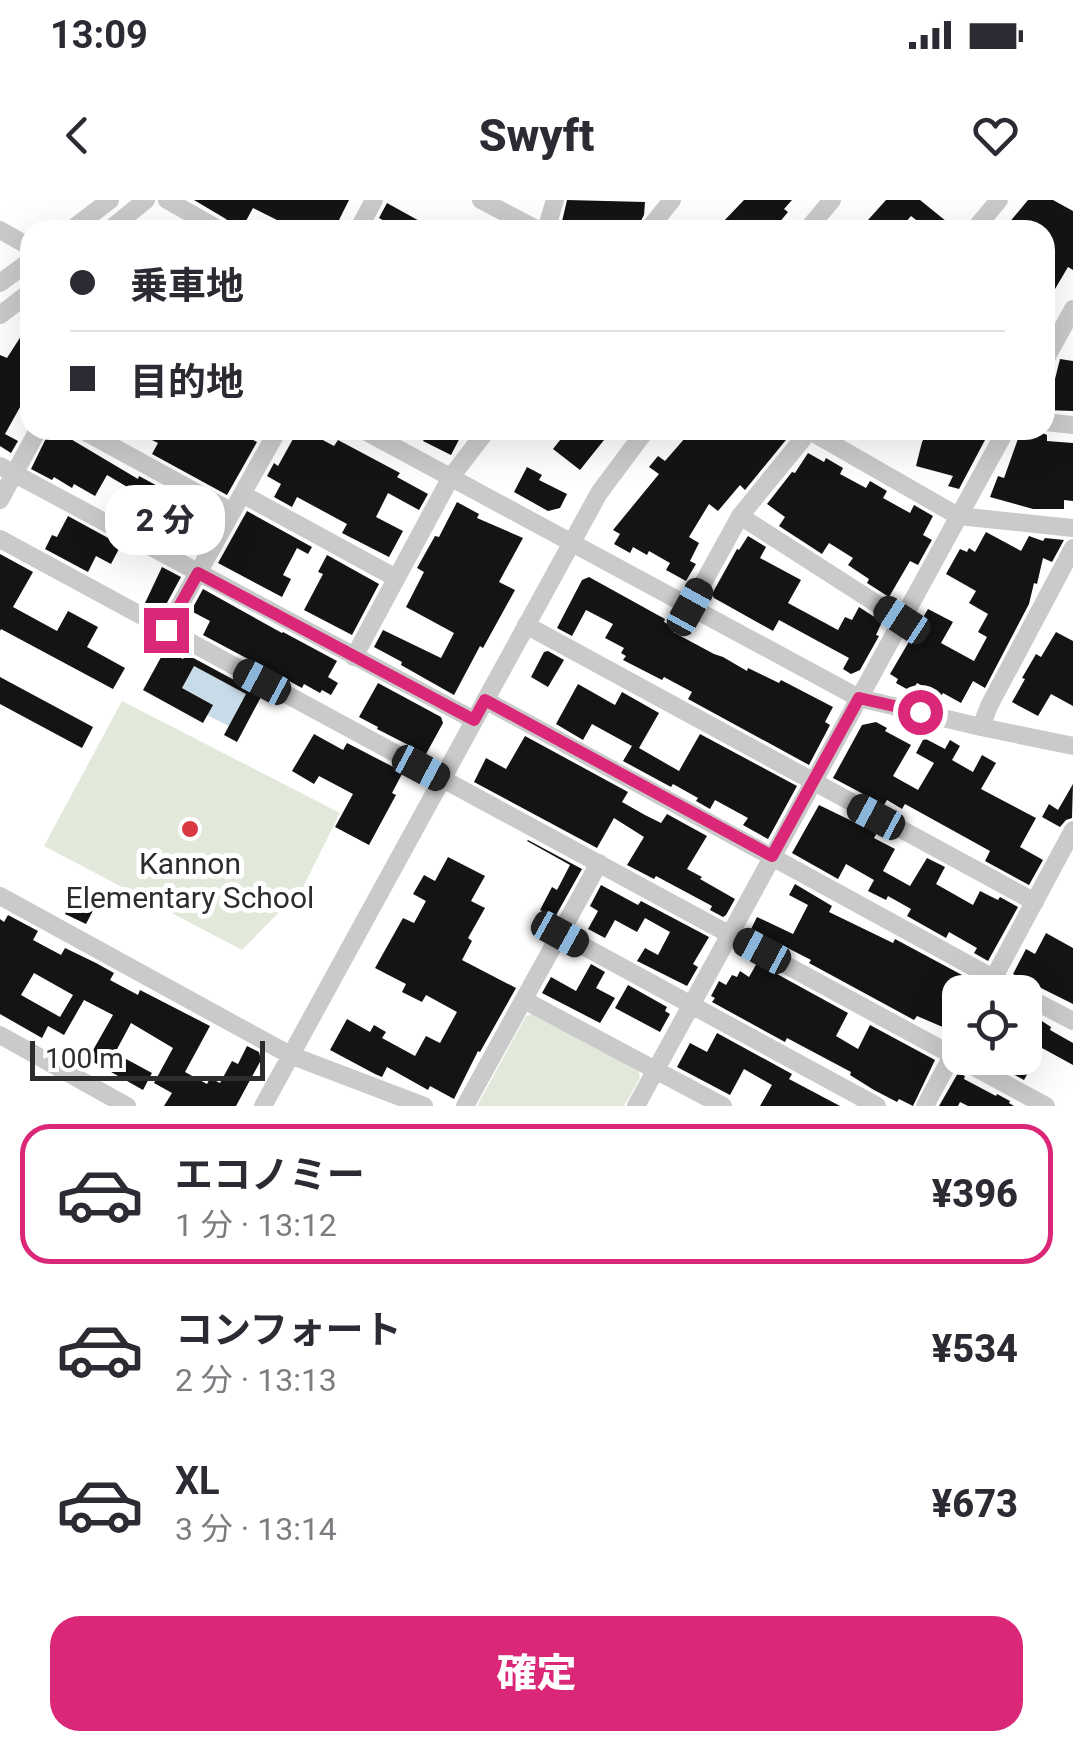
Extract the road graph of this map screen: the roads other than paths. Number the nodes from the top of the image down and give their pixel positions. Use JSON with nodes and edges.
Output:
{"nodes":[{"id":1,"x":110,"y":200,"type":"edge"},
{"id":2,"x":146,"y":200,"type":"edge"},
{"id":3,"x":167,"y":200,"type":"edge"},
{"id":4,"x":481,"y":200,"type":"edge"},
{"id":5,"x":672,"y":200,"type":"edge"},
{"id":6,"x":832,"y":200,"type":"edge"},
{"id":7,"x":998,"y":200,"type":"edge"},
{"id":8,"x":84,"y":220,"type":"edge"},
{"id":9,"x":121,"y":220,"type":"edge"},
{"id":10,"x":202,"y":220,"type":"edge"},
{"id":11,"x":519,"y":220,"type":"edge"},
{"id":12,"x":656,"y":220,"type":"edge"},
{"id":13,"x":815,"y":220,"type":"edge"},
{"id":14,"x":982,"y":220,"type":"edge"},
{"id":15,"x":20,"y":300,"type":"edge"},
{"id":16,"x":1073,"y":309,"type":"edge"},
{"id":17,"x":0,"y":316,"type":"edge"},
{"id":18,"x":1055,"y":342,"type":"edge"},
{"id":19,"x":30,"y":440,"type":"edge"},
{"id":20,"x":100,"y":440,"type":"edge"},
{"id":21,"x":272,"y":440,"type":"edge"},
{"id":22,"x":382,"y":440,"type":"edge"},
{"id":23,"x":479,"y":440,"type":"edge"},
{"id":24,"x":639,"y":440,"type":"edge"},
{"id":25,"x":801,"y":440,"type":"edge"},
{"id":26,"x":826,"y":440,"type":"edge"},
{"id":27,"x":1000,"y":440,"type":"edge"},
{"id":28,"x":7,"y":470,"type":"edge"},
{"id":29,"x":451,"y":477,"type":"junction"},
{"id":30,"x":242,"y":494,"type":"junction"},
{"id":31,"x":0,"y":500,"type":"edge"},
{"id":32,"x":232,"y":512,"type":"junction"},
{"id":33,"x":740,"y":516,"type":"junction"},
{"id":34,"x":958,"y":516,"type":"junction"},
{"id":35,"x":1073,"y":528,"type":"edge"},
{"id":36,"x":0,"y":540,"type":"edge"},
{"id":37,"x":570,"y":543,"type":"junction"},
{"id":38,"x":1073,"y":548,"type":"edge"},
{"id":39,"x":198,"y":573,"type":"junction"},
{"id":40,"x":396,"y":578,"type":"junction"},
{"id":41,"x":690,"y":607,"type":"junction"},
{"id":42,"x":902,"y":620,"type":"junction"},
{"id":43,"x":526,"y":625,"type":"junction"},
{"id":44,"x":166,"y":630,"type":"junction"},
{"id":45,"x":354,"y":657,"type":"junction"},
{"id":46,"x":859,"y":698,"type":"junction"},
{"id":47,"x":485,"y":700,"type":"junction"},
{"id":48,"x":474,"y":720,"type":"junction"},
{"id":49,"x":982,"y":728,"type":"junction"},
{"id":50,"x":1073,"y":746,"type":"edge"},
{"id":51,"x":442,"y":779,"type":"junction"},
{"id":52,"x":812,"y":783,"type":"junction"},
{"id":53,"x":1073,"y":831,"type":"edge"},
{"id":54,"x":772,"y":856,"type":"junction"},
{"id":55,"x":599,"y":862,"type":"junction"},
{"id":56,"x":0,"y":896,"type":"edge"},
{"id":57,"x":1034,"y":902,"type":"junction"},
{"id":58,"x":560,"y":934,"type":"junction"},
{"id":59,"x":730,"y":934,"type":"junction"},
{"id":60,"x":972,"y":975,"type":"edge"},
{"id":61,"x":996,"y":975,"type":"edge"},
{"id":62,"x":524,"y":1000,"type":"junction"},
{"id":63,"x":1042,"y":1005,"type":"edge"},
{"id":64,"x":691,"y":1007,"type":"junction"},
{"id":65,"x":1073,"y":1022,"type":"edge"},
{"id":66,"x":0,"y":1035,"type":"edge"},
{"id":67,"x":942,"y":1041,"type":"edge"},
{"id":68,"x":290,"y":1055,"type":"junction"},
{"id":69,"x":657,"y":1070,"type":"junction"},
{"id":70,"x":942,"y":1074,"type":"edge"},
{"id":71,"x":998,"y":1075,"type":"edge"},
{"id":72,"x":127,"y":1106,"type":"edge"},
{"id":73,"x":263,"y":1106,"type":"edge"},
{"id":74,"x":424,"y":1106,"type":"edge"},
{"id":75,"x":465,"y":1106,"type":"edge"},
{"id":76,"x":636,"y":1106,"type":"edge"},
{"id":77,"x":723,"y":1106,"type":"edge"},
{"id":78,"x":877,"y":1106,"type":"edge"},
{"id":79,"x":925,"y":1106,"type":"edge"},
{"id":80,"x":1046,"y":1106,"type":"edge"}],
"edges":[{"from":1,"to":8,"type":"street"},
{"from":2,"to":9,"type":"street"},
{"from":3,"to":10,"type":"street"},
{"from":4,"to":11,"type":"street"},
{"from":5,"to":12,"type":"street"},
{"from":6,"to":13,"type":"street"},
{"from":7,"to":14,"type":"street"},
{"from":15,"to":17,"type":"street"},
{"from":16,"to":18,"type":"street"},
{"from":19,"to":28,"type":"street"},
{"from":20,"to":32,"type":"street"},
{"from":21,"to":30,"type":"street"},
{"from":22,"to":29,"type":"street"},
{"from":23,"to":29,"type":"street"},
{"from":24,"to":37,"type":"street"},
{"from":25,"to":33,"type":"street"},
{"from":26,"to":34,"type":"street"},
{"from":27,"to":34,"type":"street"},
{"from":28,"to":31,"type":"street"},
{"from":28,"to":39,"type":"street"},
{"from":29,"to":37,"type":"street"},
{"from":29,"to":40,"type":"street"},
{"from":30,"to":32,"type":"street"},
{"from":30,"to":40,"type":"street"},
{"from":32,"to":39,"type":"street"},
{"from":33,"to":41,"type":"street"},
{"from":33,"to":42,"type":"street"},
{"from":34,"to":35,"type":"street"},
{"from":34,"to":42,"type":"street"},
{"from":36,"to":44,"type":"street"},
{"from":37,"to":41,"type":"street"},
{"from":37,"to":43,"type":"street"},
{"from":38,"to":49,"type":"street"},
{"from":39,"to":44,"type":"street"},
{"from":39,"to":45,"type":"street"},
{"from":40,"to":45,"type":"street"},
{"from":41,"to":46,"type":"street"},
{"from":42,"to":46,"type":"street"},
{"from":43,"to":47,"type":"street"},
{"from":43,"to":52,"type":"street"},
{"from":44,"to":51,"type":"street"},
{"from":45,"to":48,"type":"street"},
{"from":46,"to":49,"type":"street"},
{"from":46,"to":52,"type":"street"},
{"from":47,"to":48,"type":"street"},
{"from":47,"to":54,"type":"street"},
{"from":48,"to":51,"type":"street"},
{"from":49,"to":50,"type":"street"},
{"from":51,"to":55,"type":"street"},
{"from":51,"to":68,"type":"street"},
{"from":52,"to":54,"type":"street"},
{"from":52,"to":57,"type":"street"},
{"from":53,"to":57,"type":"street"},
{"from":54,"to":59,"type":"street"},
{"from":54,"to":60,"type":"street"},
{"from":55,"to":58,"type":"street"},
{"from":55,"to":59,"type":"street"},
{"from":56,"to":68,"type":"street"},
{"from":57,"to":61,"type":"street"},
{"from":58,"to":62,"type":"street"},
{"from":58,"to":64,"type":"street"},
{"from":59,"to":64,"type":"street"},
{"from":59,"to":67,"type":"street"},
{"from":62,"to":69,"type":"street"},
{"from":62,"to":75,"type":"street"},
{"from":63,"to":65,"type":"street"},
{"from":64,"to":69,"type":"street"},
{"from":64,"to":78,"type":"street"},
{"from":66,"to":72,"type":"street"},
{"from":68,"to":73,"type":"street"},
{"from":68,"to":74,"type":"street"},
{"from":69,"to":76,"type":"street"},
{"from":69,"to":77,"type":"street"},
{"from":70,"to":79,"type":"street"},
{"from":71,"to":80,"type":"street"}]}
